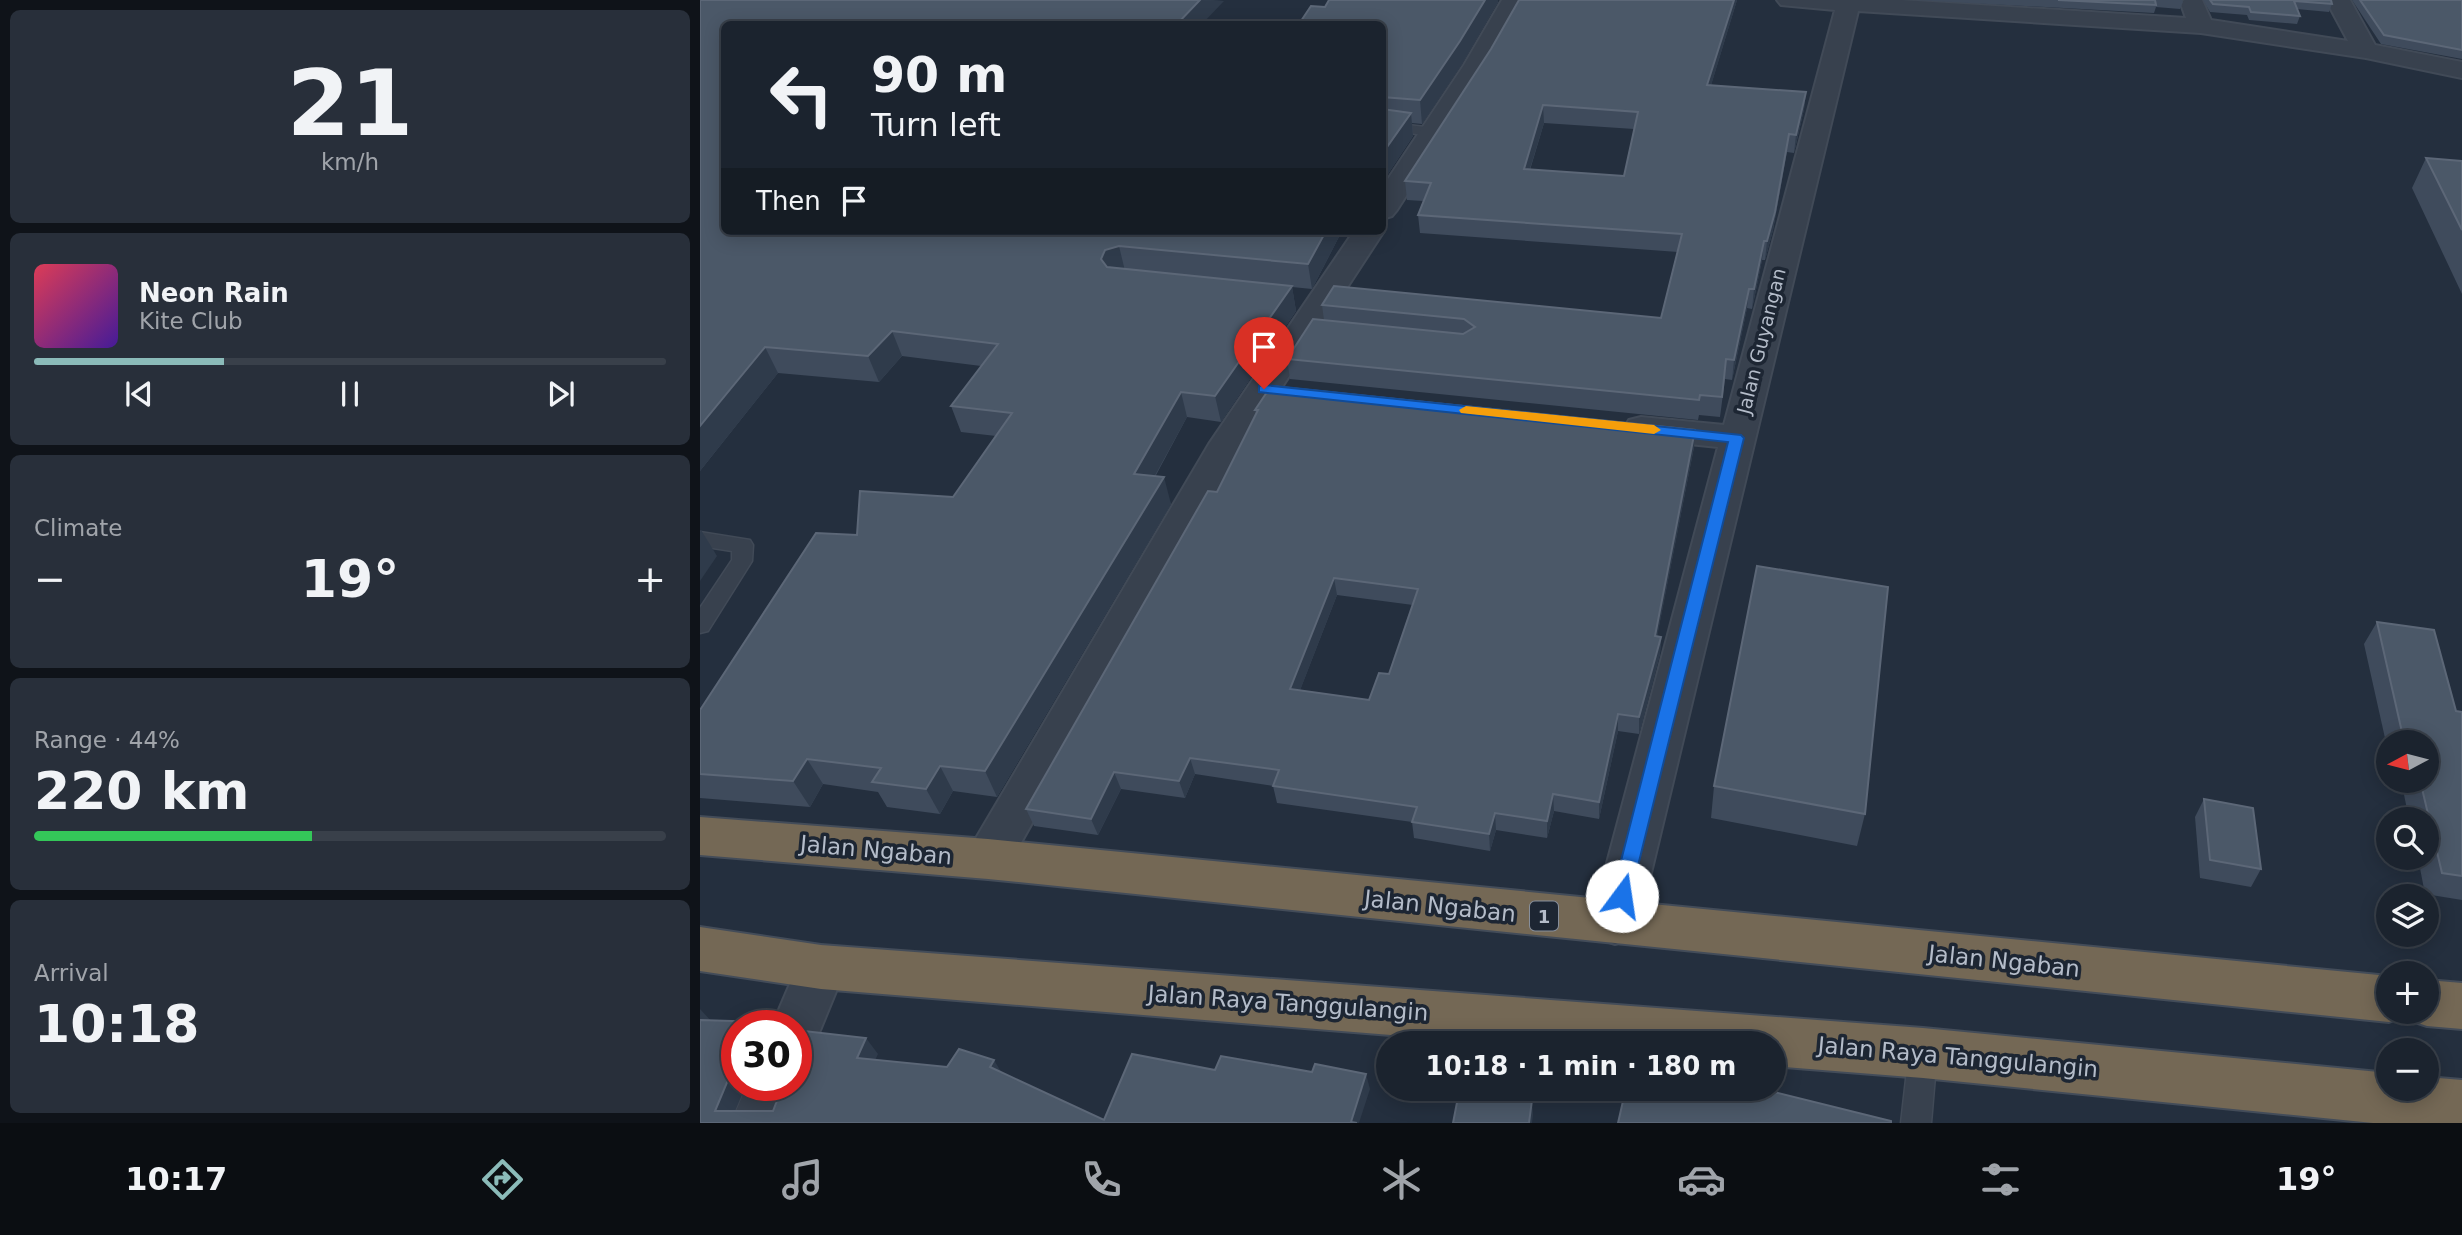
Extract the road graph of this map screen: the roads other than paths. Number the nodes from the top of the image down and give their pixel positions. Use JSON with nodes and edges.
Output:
{"nodes":[{"id":1,"x":1514,"y":0,"type":"edge"},
{"id":2,"x":1789,"y":0,"type":"edge"},
{"id":3,"x":2192,"y":0,"type":"edge"},
{"id":4,"x":2338,"y":0,"type":"edge"},
{"id":5,"x":1848,"y":4,"type":"junction"},
{"id":6,"x":2201,"y":26,"type":"junction"},
{"id":7,"x":2366,"y":51,"type":"junction"},
{"id":8,"x":2462,"y":70,"type":"edge"},
{"id":9,"x":1386,"y":126,"type":"edge"},
{"id":10,"x":1434,"y":132,"type":"junction"},
{"id":11,"x":1386,"y":204,"type":"edge"},
{"id":12,"x":1366,"y":235,"type":"edge"},
{"id":13,"x":1264,"y":389,"type":"junction"},
{"id":14,"x":1305,"y":393,"type":"edge"},
{"id":15,"x":1611,"y":425,"type":"edge"},
{"id":16,"x":1736,"y":438,"type":"junction"},
{"id":17,"x":700,"y":539,"type":"edge"},
{"id":18,"x":700,"y":625,"type":"edge"},
{"id":19,"x":700,"y":836,"type":"edge"},
{"id":20,"x":988,"y":859,"type":"junction"},
{"id":21,"x":1615,"y":923,"type":"junction"},
{"id":22,"x":700,"y":949,"type":"edge"},
{"id":23,"x":821,"y":967,"type":"junction"},
{"id":24,"x":2376,"y":998,"type":"edge"},
{"id":25,"x":2439,"y":1004,"type":"edge"},
{"id":26,"x":2462,"y":1006,"type":"edge"},
{"id":27,"x":803,"y":1010,"type":"edge"},
{"id":28,"x":1923,"y":1053,"type":"junction"},
{"id":29,"x":767,"y":1101,"type":"edge"},
{"id":30,"x":2462,"y":1106,"type":"edge"},
{"id":31,"x":758,"y":1123,"type":"edge"},
{"id":32,"x":1916,"y":1123,"type":"edge"}],
"edges":[{"from":1,"to":10,"type":"street"},
{"from":2,"to":5,"type":"street"},
{"from":3,"to":6,"type":"street"},
{"from":4,"to":7,"type":"street"},
{"from":5,"to":6,"type":"street"},
{"from":5,"to":16,"type":"street","name":"Jalan Guyangan"},
{"from":6,"to":7,"type":"street"},
{"from":7,"to":8,"type":"street"},
{"from":9,"to":10,"type":"lane"},
{"from":10,"to":11,"type":"street"},
{"from":12,"to":13,"type":"street"},
{"from":13,"to":14,"type":"street"},
{"from":13,"to":20,"type":"street"},
{"from":15,"to":16,"type":"street"},
{"from":16,"to":21,"type":"street","name":"Jalan Guyangan"},
{"from":17,"to":18,"type":"lane"},
{"from":19,"to":20,"type":"highway","name":"Jalan Ngaban","number":"1"},
{"from":20,"to":21,"type":"highway","name":"Jalan Ngaban","number":"1"},
{"from":21,"to":24,"type":"highway","name":"Jalan Ngaban","number":"1"},
{"from":22,"to":23,"type":"highway","name":"Jalan Raya Tanggulangin"},
{"from":23,"to":27,"type":"street"},
{"from":23,"to":28,"type":"highway","name":"Jalan Raya Tanggulangin"},
{"from":25,"to":26,"type":"highway"},
{"from":28,"to":30,"type":"highway","name":"Jalan Raya Tanggulangin"},
{"from":28,"to":32,"type":"lane"},
{"from":29,"to":31,"type":"street"}]}
